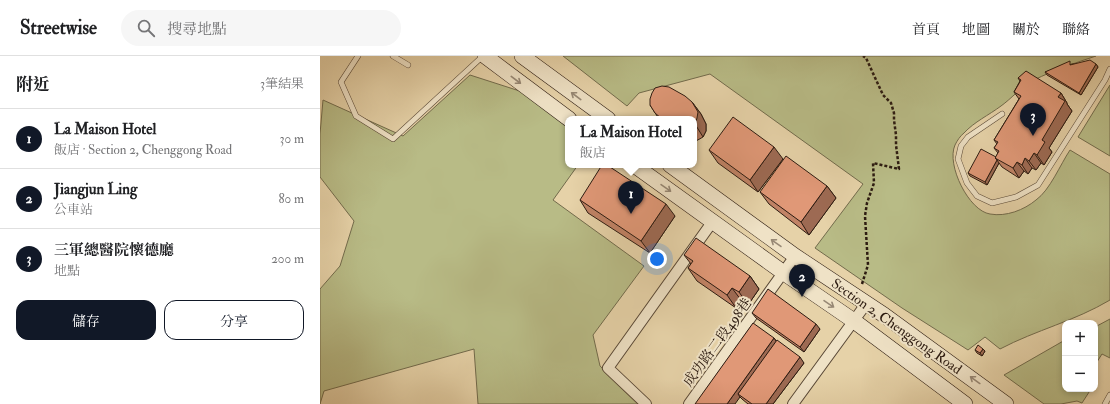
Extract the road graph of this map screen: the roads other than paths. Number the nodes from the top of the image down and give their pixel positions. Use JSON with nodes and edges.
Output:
{"nodes":[{"id":1,"x":358,"y":56,"type":"edge"},
{"id":2,"x":393,"y":56,"type":"edge"},
{"id":3,"x":484,"y":56,"type":"edge"},
{"id":4,"x":522,"y":56,"type":"edge"},
{"id":5,"x":408,"y":65,"type":"dead end"},
{"id":6,"x":1110,"y":68,"type":"edge"},
{"id":7,"x":1002,"y":114,"type":"dead end"},
{"id":8,"x":565,"y":116,"type":"edge"},
{"id":9,"x":604,"y":116,"type":"edge"},
{"id":10,"x":638,"y":168,"type":"edge"},
{"id":11,"x":674,"y":168,"type":"edge"},
{"id":12,"x":713,"y":221,"type":"junction"},
{"id":13,"x":795,"y":256,"type":"junction"},
{"id":14,"x":784,"y":273,"type":"junction"},
{"id":15,"x":862,"y":301,"type":"junction"},
{"id":16,"x":854,"y":321,"type":"junction"},
{"id":17,"x":1110,"y":395,"type":"edge"},
{"id":18,"x":646,"y":404,"type":"edge"},
{"id":19,"x":689,"y":404,"type":"edge"},
{"id":20,"x":793,"y":404,"type":"edge"},
{"id":21,"x":965,"y":404,"type":"edge"},
{"id":22,"x":1006,"y":404,"type":"edge"},
{"id":23,"x":1105,"y":404,"type":"edge"}],
"edges":[{"from":1,"to":3,"type":"lane"},
{"from":2,"to":5,"type":"lane"},
{"from":3,"to":8,"type":"main road","one_way":true},
{"from":9,"to":4,"type":"main road","one_way":true},
{"from":6,"to":7,"type":"lane"},
{"from":10,"to":12,"type":"main road","name":"Section 2, Chenggong Road","one_way":true},
{"from":13,"to":11,"type":"main road","name":"Section 2, Chenggong Road","one_way":true},
{"from":12,"to":14,"type":"main road","name":"Section 2, Chenggong Road"},
{"from":12,"to":18,"type":"street"},
{"from":13,"to":14,"type":"street","name":"成功路二段498巷"},
{"from":13,"to":15,"type":"main road","name":"Section 2, Chenggong Road"},
{"from":14,"to":16,"type":"main road","name":"Section 2, Chenggong Road","one_way":true},
{"from":14,"to":19,"type":"street","name":"成功路二段498巷"},
{"from":15,"to":16,"type":"street"},
{"from":22,"to":15,"type":"main road","name":"Section 2, Chenggong Road","one_way":true},
{"from":16,"to":20,"type":"street"},
{"from":16,"to":21,"type":"main road","name":"Section 2, Chenggong Road"},
{"from":17,"to":23,"type":"lane"}]}
